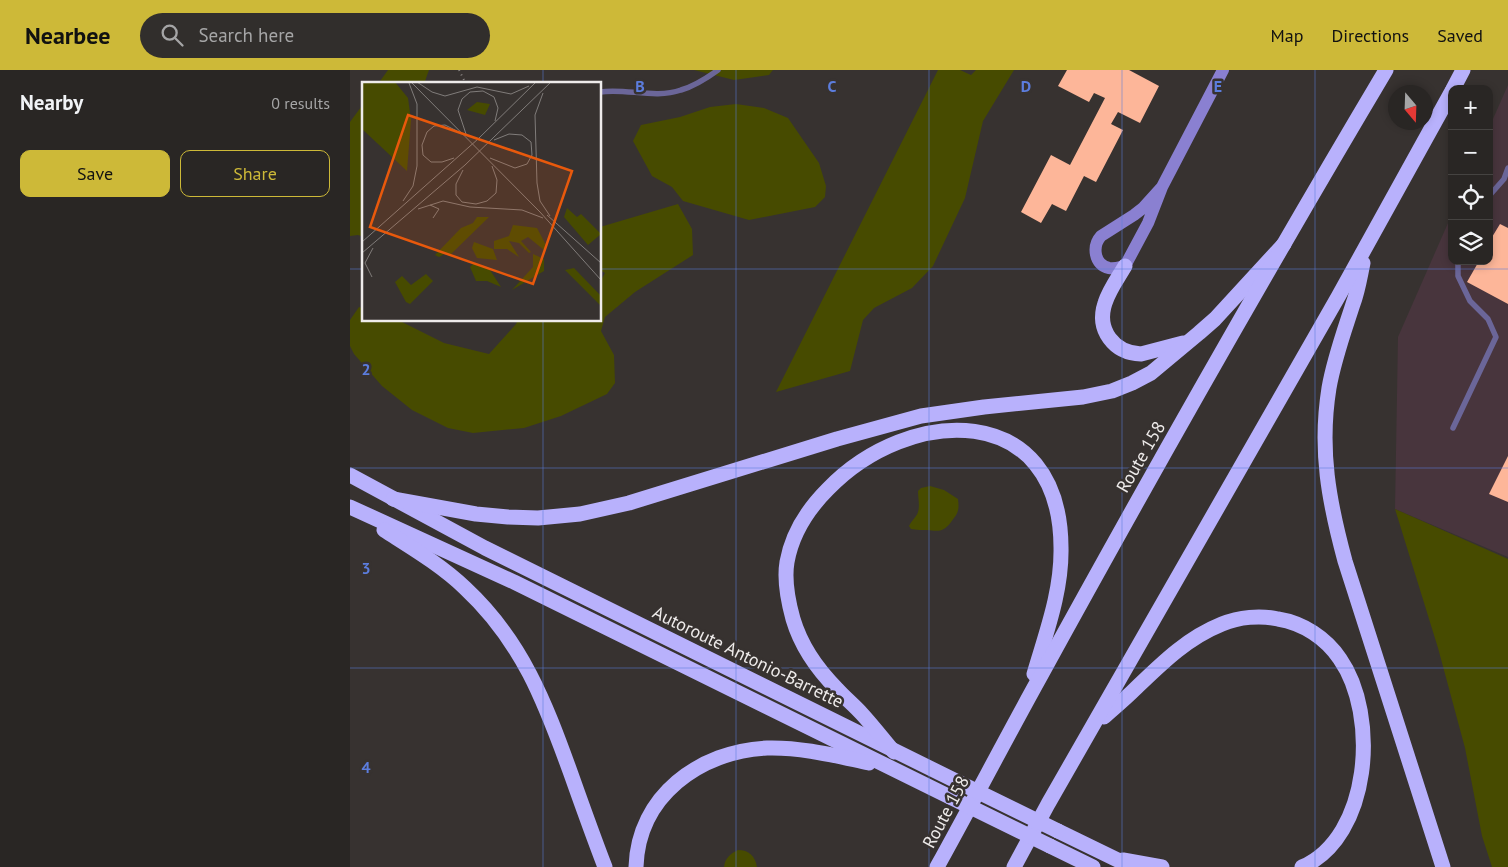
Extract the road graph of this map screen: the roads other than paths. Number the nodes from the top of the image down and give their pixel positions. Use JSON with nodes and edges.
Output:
{"nodes":[{"id":1,"x":718,"y":70,"type":"edge"},
{"id":2,"x":1223,"y":70,"type":"edge"},
{"id":3,"x":1386,"y":70,"type":"edge"},
{"id":4,"x":1463,"y":70,"type":"edge"},
{"id":5,"x":1455,"y":85,"type":"edge"},
{"id":6,"x":601,"y":92,"type":"edge"},
{"id":7,"x":1448,"y":97,"type":"edge"},
{"id":8,"x":1508,"y":168,"type":"edge"},
{"id":9,"x":1162,"y":187,"type":"junction"},
{"id":10,"x":1493,"y":191,"type":"edge"},
{"id":11,"x":1284,"y":244,"type":"junction"},
{"id":12,"x":1368,"y":245,"type":"junction"},
{"id":13,"x":1458,"y":265,"type":"edge"},
{"id":14,"x":1125,"y":266,"type":"junction"},
{"id":15,"x":1189,"y":341,"type":"junction"},
{"id":16,"x":1453,"y":428,"type":"dead end"},
{"id":17,"x":350,"y":475,"type":"edge"},
{"id":18,"x":393,"y":499,"type":"junction"},
{"id":19,"x":350,"y":507,"type":"edge"},
{"id":20,"x":1027,"y":700,"type":"junction"},
{"id":21,"x":1093,"y":726,"type":"junction"},
{"id":22,"x":894,"y":752,"type":"junction"},
{"id":23,"x":895,"y":769,"type":"junction"},
{"id":24,"x":1116,"y":859,"type":"junction"},
{"id":25,"x":938,"y":864,"type":"edge"},
{"id":26,"x":605,"y":867,"type":"edge"},
{"id":27,"x":636,"y":867,"type":"edge"},
{"id":28,"x":1014,"y":867,"type":"edge"},
{"id":29,"x":1093,"y":867,"type":"edge"},
{"id":30,"x":1132,"y":867,"type":"edge"},
{"id":31,"x":1162,"y":867,"type":"edge"},
{"id":32,"x":1302,"y":867,"type":"edge"},
{"id":33,"x":1443,"y":867,"type":"edge"}],
"edges":[{"from":1,"to":6,"type":"lane"},
{"from":2,"to":9,"type":"street"},
{"from":3,"to":11,"type":"highway","name":"Route 158"},
{"from":4,"to":5,"type":"highway"},
{"from":7,"to":12,"type":"highway"},
{"from":8,"to":10,"type":"lane"},
{"from":9,"to":14,"type":"street"},
{"from":9,"to":14,"type":"street"},
{"from":11,"to":15,"type":"highway"},
{"from":11,"to":20,"type":"highway","name":"Route 158"},
{"from":12,"to":21,"type":"highway"},
{"from":12,"to":33,"type":"highway"},
{"from":13,"to":16,"type":"lane"},
{"from":14,"to":15,"type":"highway"},
{"from":15,"to":18,"type":"highway"},
{"from":17,"to":18,"type":"highway","name":"Autoroute Antonio-Barrette"},
{"from":18,"to":22,"type":"highway","name":"Autoroute Antonio-Barrette"},
{"from":19,"to":23,"type":"highway","name":"Autoroute Antonio-Barrette"},
{"from":19,"to":26,"type":"highway"},
{"from":20,"to":22,"type":"highway"},
{"from":20,"to":25,"type":"highway","name":"Route 158"},
{"from":21,"to":28,"type":"highway"},
{"from":21,"to":32,"type":"highway"},
{"from":22,"to":24,"type":"highway","name":"Autoroute Antonio-Barrette","bridge":true},
{"from":23,"to":27,"type":"highway"},
{"from":23,"to":29,"type":"highway","name":"Autoroute Antonio-Barrette","bridge":true},
{"from":24,"to":30,"type":"highway","name":"Autoroute Antonio-Barrette"},
{"from":24,"to":31,"type":"highway"}]}
